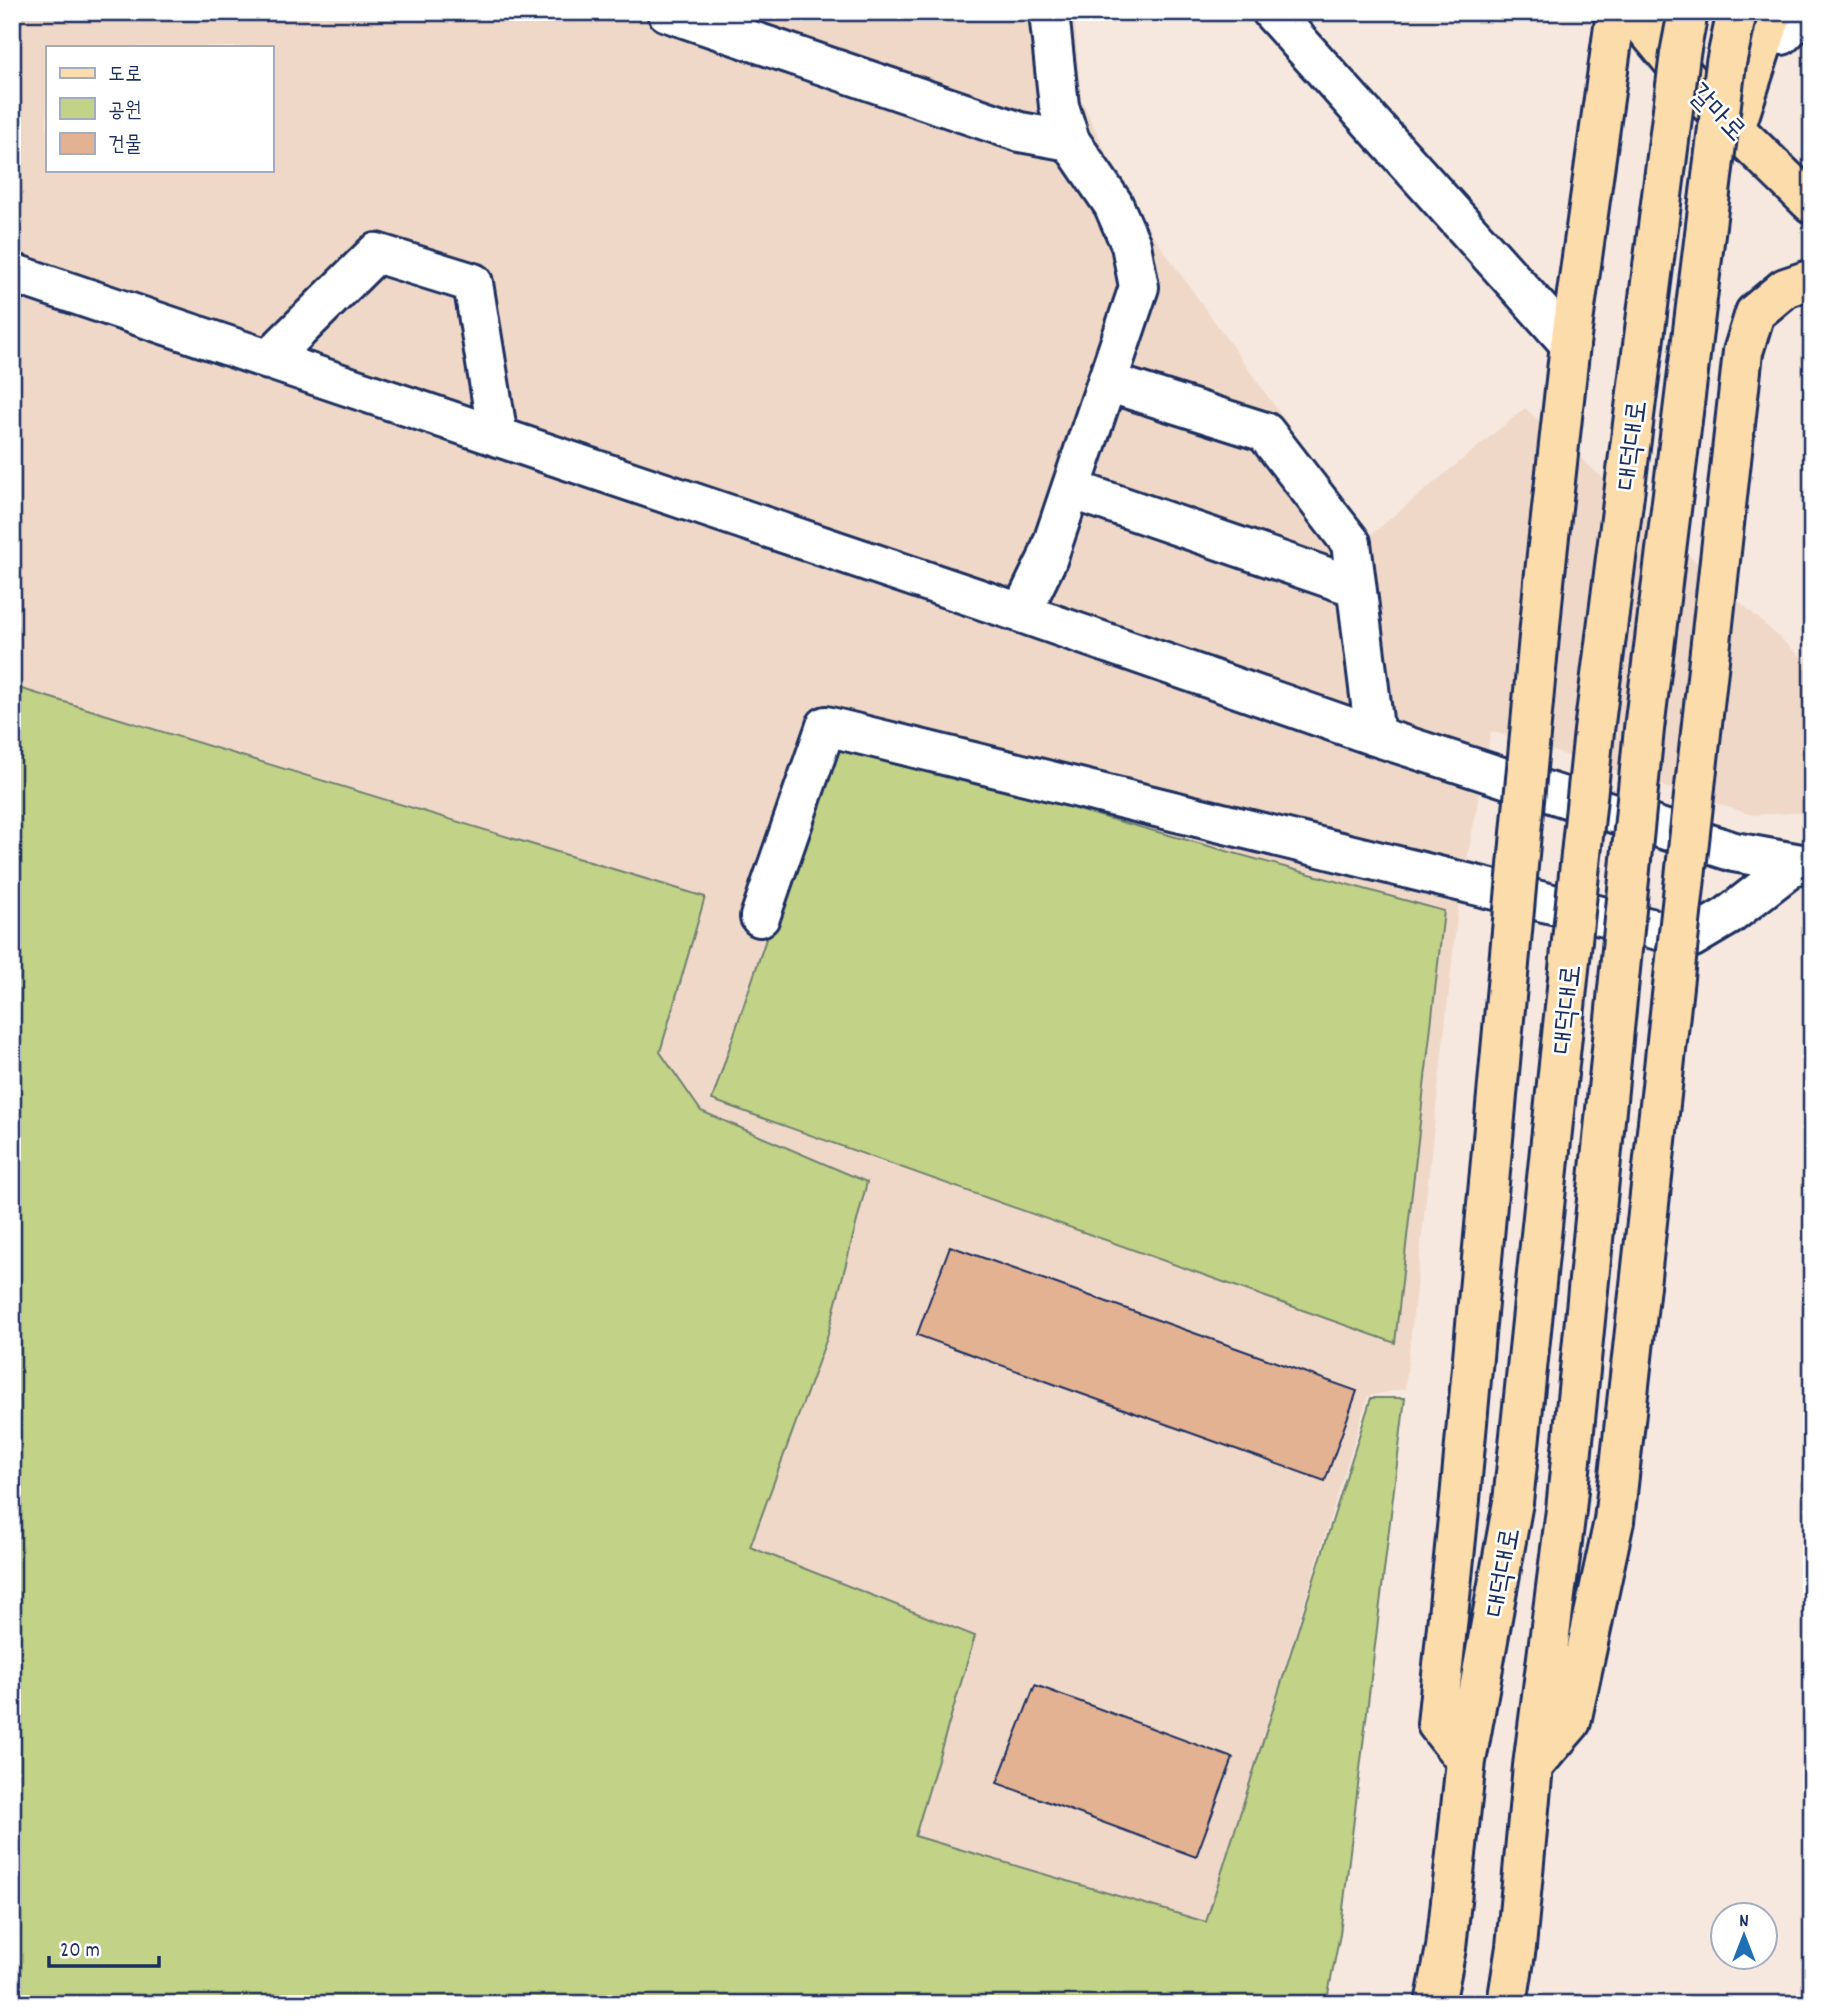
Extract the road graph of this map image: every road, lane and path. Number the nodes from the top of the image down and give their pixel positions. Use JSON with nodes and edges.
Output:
{"nodes":[{"id":1,"x":667,"y":12,"type":"edge"},
{"id":2,"x":1049,"y":12,"type":"edge"},
{"id":3,"x":1272,"y":12,"type":"edge"},
{"id":4,"x":1616,"y":12,"type":"edge"},
{"id":5,"x":1632,"y":12,"type":"edge"},
{"id":6,"x":1688,"y":12,"type":"edge"},
{"id":7,"x":1737,"y":12,"type":"edge"},
{"id":8,"x":1787,"y":20,"type":"edge"},
{"id":9,"x":1735,"y":129,"type":"junction"},
{"id":10,"x":1070,"y":141,"type":"junction"},
{"id":11,"x":1812,"y":204,"type":"edge"},
{"id":12,"x":12,"y":273,"type":"edge"},
{"id":13,"x":1812,"y":279,"type":"edge"},
{"id":14,"x":1570,"y":344,"type":"junction"},
{"id":15,"x":268,"y":360,"type":"junction"},
{"id":16,"x":1107,"y":382,"type":"junction"},
{"id":17,"x":498,"y":436,"type":"junction"},
{"id":18,"x":1071,"y":489,"type":"junction"},
{"id":19,"x":1356,"y":587,"type":"junction"},
{"id":20,"x":1021,"y":613,"type":"junction"},
{"id":21,"x":1375,"y":736,"type":"junction"},
{"id":22,"x":1803,"y":865,"type":"edge"},
{"id":23,"x":760,"y":917,"type":"dead end"},
{"id":24,"x":1466,"y":1762,"type":"junction"},
{"id":25,"x":1533,"y":1766,"type":"junction"},
{"id":26,"x":1436,"y":2004,"type":"edge"},
{"id":27,"x":1507,"y":2004,"type":"edge"}],
"edges":[{"from":1,"to":10,"type":"street"},
{"from":2,"to":10,"type":"street"},
{"from":3,"to":14,"type":"street"},
{"from":4,"to":14,"type":"main road"},
{"from":5,"to":9,"type":"main road","name":"갈마로"},
{"from":6,"to":24,"type":"main road","name":"대덕대로","bridge":true},
{"from":7,"to":25,"type":"main road","name":"대덕대로","bridge":true},
{"from":8,"to":9,"type":"main road"},
{"from":9,"to":11,"type":"main road","name":"갈마로"},
{"from":10,"to":16,"type":"street"},
{"from":12,"to":15,"type":"street"},
{"from":13,"to":25,"type":"main road","bridge":true},
{"from":14,"to":24,"type":"main road","bridge":true},
{"from":15,"to":17,"type":"street"},
{"from":15,"to":17,"type":"street"},
{"from":16,"to":18,"type":"street"},
{"from":16,"to":19,"type":"street"},
{"from":17,"to":20,"type":"street"},
{"from":18,"to":19,"type":"street"},
{"from":18,"to":20,"type":"street"},
{"from":19,"to":21,"type":"street"},
{"from":20,"to":21,"type":"street"},
{"from":21,"to":22,"type":"street"},
{"from":22,"to":23,"type":"street"},
{"from":24,"to":26,"type":"main road","name":"대덕대로"},
{"from":25,"to":27,"type":"main road","name":"대덕대로"}]}
